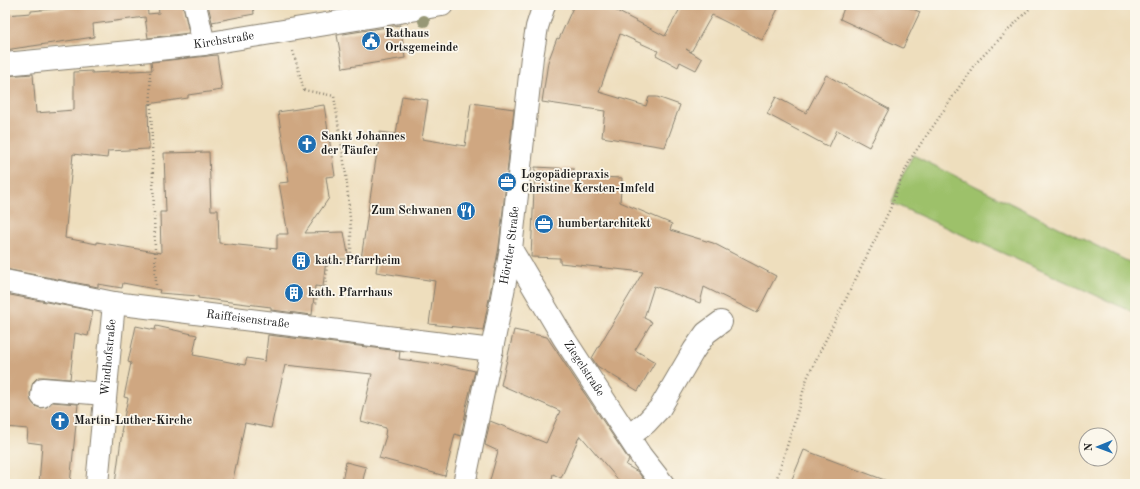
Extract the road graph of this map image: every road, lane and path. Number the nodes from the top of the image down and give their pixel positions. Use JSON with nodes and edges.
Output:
{"nodes":[{"id":1,"x":195,"y":5,"type":"edge"},
{"id":2,"x":442,"y":5,"type":"edge"},
{"id":3,"x":544,"y":5,"type":"edge"},
{"id":4,"x":1034,"y":5,"type":"edge"},
{"id":5,"x":288,"y":30,"type":"junction"},
{"id":6,"x":204,"y":44,"type":"junction"},
{"id":7,"x":150,"y":50,"type":"junction"},
{"id":8,"x":5,"y":64,"type":"edge"},
{"id":9,"x":512,"y":249,"type":"junction"},
{"id":10,"x":5,"y":281,"type":"edge"},
{"id":11,"x":114,"y":302,"type":"junction"},
{"id":12,"x":157,"y":308,"type":"junction"},
{"id":13,"x":721,"y":322,"type":"dead end"},
{"id":14,"x":313,"y":327,"type":"junction"},
{"id":15,"x":492,"y":350,"type":"junction"},
{"id":16,"x":105,"y":394,"type":"junction"},
{"id":17,"x":42,"y":396,"type":"dead end"},
{"id":18,"x":629,"y":437,"type":"junction"},
{"id":19,"x":97,"y":484,"type":"edge"},
{"id":20,"x":464,"y":484,"type":"edge"},
{"id":21,"x":663,"y":484,"type":"edge"},
{"id":22,"x":774,"y":484,"type":"edge"}],
"edges":[{"from":1,"to":6,"type":"street"},
{"from":2,"to":5,"type":"street","name":"Kirchstraße"},
{"from":3,"to":9,"type":"street","name":"Hördter Straße"},
{"from":4,"to":22,"type":"path"},
{"from":5,"to":6,"type":"street","name":"Kirchstraße"},
{"from":5,"to":14,"type":"path"},
{"from":6,"to":7,"type":"street","name":"Kirchstraße"},
{"from":7,"to":8,"type":"street","name":"Kirchstraße"},
{"from":7,"to":12,"type":"path"},
{"from":9,"to":15,"type":"street","name":"Hördter Straße"},
{"from":9,"to":18,"type":"street","name":"Ziegelstraße"},
{"from":10,"to":11,"type":"street","name":"Raiffeisenstraße"},
{"from":11,"to":12,"type":"street","name":"Raiffeisenstraße"},
{"from":11,"to":16,"type":"street","name":"Windhofstraße"},
{"from":12,"to":14,"type":"street","name":"Raiffeisenstraße"},
{"from":13,"to":18,"type":"street"},
{"from":14,"to":15,"type":"street","name":"Raiffeisenstraße"},
{"from":15,"to":20,"type":"street","name":"Hördter Straße"},
{"from":16,"to":17,"type":"street"},
{"from":16,"to":19,"type":"street","name":"Windhofstraße"},
{"from":18,"to":21,"type":"street","name":"Ziegelstraße"}]}
